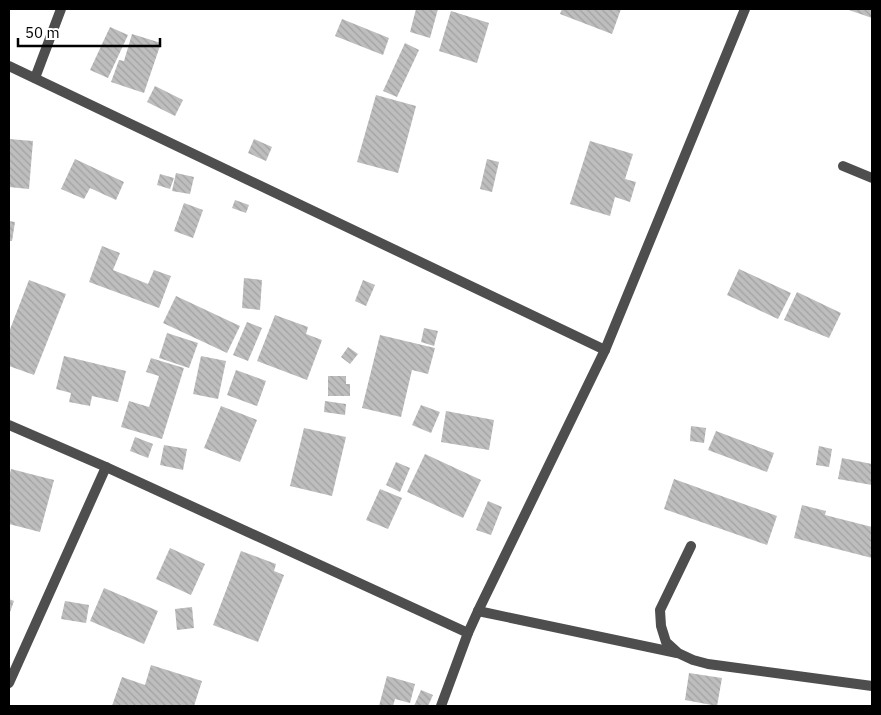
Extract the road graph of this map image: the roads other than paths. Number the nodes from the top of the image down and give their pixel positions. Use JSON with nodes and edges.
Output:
{"nodes":[{"id":1,"x":61,"y":9,"type":"edge"},
{"id":2,"x":745,"y":9,"type":"edge"},
{"id":3,"x":9,"y":66,"type":"edge"},
{"id":4,"x":35,"y":78,"type":"junction"},
{"id":5,"x":843,"y":166,"type":"dead end"},
{"id":6,"x":872,"y":178,"type":"edge"},
{"id":7,"x":605,"y":350,"type":"junction"},
{"id":8,"x":9,"y":426,"type":"edge"},
{"id":9,"x":106,"y":467,"type":"junction"},
{"id":10,"x":691,"y":546,"type":"dead end"},
{"id":11,"x":478,"y":611,"type":"junction"},
{"id":12,"x":468,"y":633,"type":"junction"},
{"id":13,"x":678,"y":653,"type":"junction"},
{"id":14,"x":9,"y":683,"type":"edge"},
{"id":15,"x":872,"y":686,"type":"edge"},
{"id":16,"x":441,"y":706,"type":"edge"}],
"edges":[{"from":1,"to":4,"type":"street"},
{"from":2,"to":7,"type":"street"},
{"from":3,"to":4,"type":"street"},
{"from":4,"to":7,"type":"street"},
{"from":5,"to":6,"type":"street"},
{"from":7,"to":11,"type":"street"},
{"from":8,"to":9,"type":"street"},
{"from":9,"to":12,"type":"street"},
{"from":9,"to":14,"type":"street"},
{"from":10,"to":13,"type":"street"},
{"from":11,"to":12,"type":"street"},
{"from":11,"to":13,"type":"street"},
{"from":12,"to":16,"type":"street"},
{"from":13,"to":15,"type":"street"}]}
